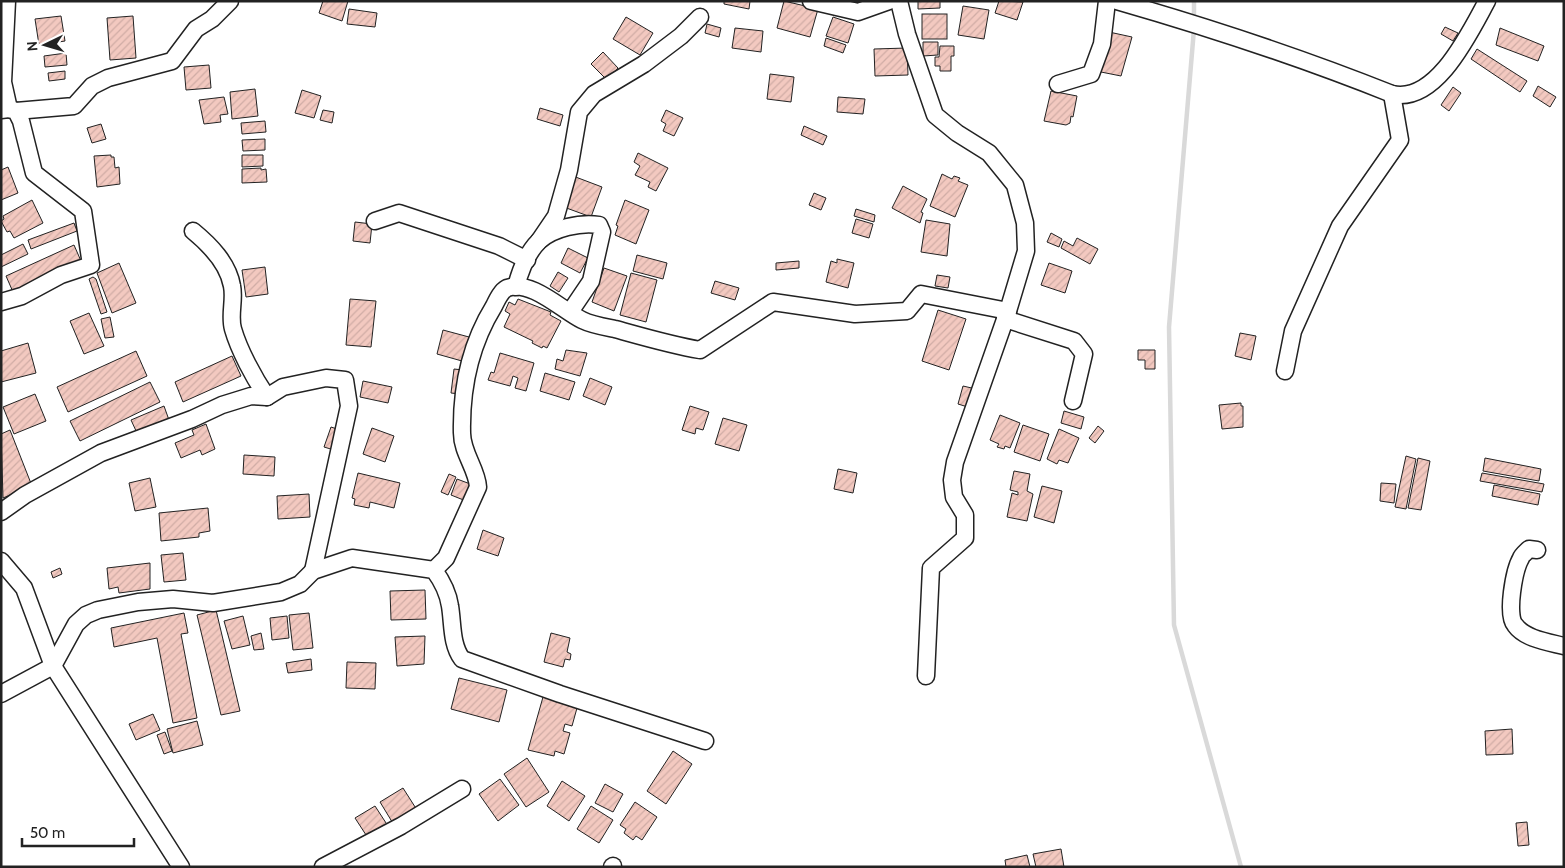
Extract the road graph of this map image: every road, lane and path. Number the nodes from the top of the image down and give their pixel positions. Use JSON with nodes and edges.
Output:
{"nodes":[{"id":1,"x":7,"y":1,"type":"edge"},
{"id":2,"x":230,"y":1,"type":"edge"},
{"id":3,"x":812,"y":1,"type":"edge"},
{"id":4,"x":889,"y":1,"type":"edge"},
{"id":5,"x":899,"y":1,"type":"edge"},
{"id":6,"x":1107,"y":1,"type":"edge"},
{"id":7,"x":1117,"y":1,"type":"edge"},
{"id":8,"x":1487,"y":1,"type":"edge"},
{"id":9,"x":700,"y":17,"type":"dead end"},
{"id":10,"x":1058,"y":84,"type":"dead end"},
{"id":11,"x":1392,"y":94,"type":"junction"},
{"id":12,"x":9,"y":110,"type":"edge"},
{"id":13,"x":375,"y":221,"type":"dead end"},
{"id":14,"x":193,"y":231,"type":"dead end"},
{"id":15,"x":539,"y":241,"type":"junction"},
{"id":16,"x":527,"y":260,"type":"junction"},
{"id":17,"x":516,"y":287,"type":"junction"},
{"id":18,"x":1,"y":302,"type":"edge"},
{"id":19,"x":570,"y":312,"type":"junction"},
{"id":20,"x":1007,"y":315,"type":"junction"},
{"id":21,"x":1285,"y":371,"type":"dead end"},
{"id":22,"x":267,"y":397,"type":"junction"},
{"id":23,"x":1073,"y":401,"type":"dead end"},
{"id":24,"x":1,"y":512,"type":"edge"},
{"id":25,"x":1537,"y":550,"type":"dead end"},
{"id":26,"x":1,"y":561,"type":"edge"},
{"id":27,"x":434,"y":570,"type":"junction"},
{"id":28,"x":312,"y":571,"type":"junction"},
{"id":29,"x":1564,"y":646,"type":"edge"},
{"id":30,"x":53,"y":666,"type":"junction"},
{"id":31,"x":926,"y":676,"type":"dead end"},
{"id":32,"x":1,"y":694,"type":"edge"},
{"id":33,"x":706,"y":741,"type":"dead end"},
{"id":34,"x":462,"y":789,"type":"dead end"},
{"id":35,"x":181,"y":867,"type":"edge"},
{"id":36,"x":323,"y":867,"type":"edge"}],
"edges":[{"from":1,"to":12,"type":"street"},
{"from":2,"to":12,"type":"street"},
{"from":3,"to":4,"type":"street"},
{"from":5,"to":20,"type":"street"},
{"from":6,"to":10,"type":"street"},
{"from":7,"to":11,"type":"street"},
{"from":8,"to":11,"type":"street"},
{"from":9,"to":15,"type":"street"},
{"from":11,"to":21,"type":"street"},
{"from":12,"to":18,"type":"street"},
{"from":13,"to":16,"type":"street"},
{"from":14,"to":22,"type":"street"},
{"from":15,"to":16,"type":"street"},
{"from":15,"to":19,"type":"street"},
{"from":16,"to":17,"type":"street"},
{"from":17,"to":19,"type":"street"},
{"from":17,"to":27,"type":"street"},
{"from":19,"to":20,"type":"street"},
{"from":20,"to":23,"type":"street"},
{"from":20,"to":31,"type":"street"},
{"from":22,"to":24,"type":"street"},
{"from":22,"to":28,"type":"street"},
{"from":25,"to":29,"type":"street"},
{"from":26,"to":30,"type":"street"},
{"from":27,"to":28,"type":"street"},
{"from":27,"to":33,"type":"street"},
{"from":28,"to":30,"type":"street"},
{"from":30,"to":32,"type":"street"},
{"from":30,"to":35,"type":"street"},
{"from":34,"to":36,"type":"street"}]}
